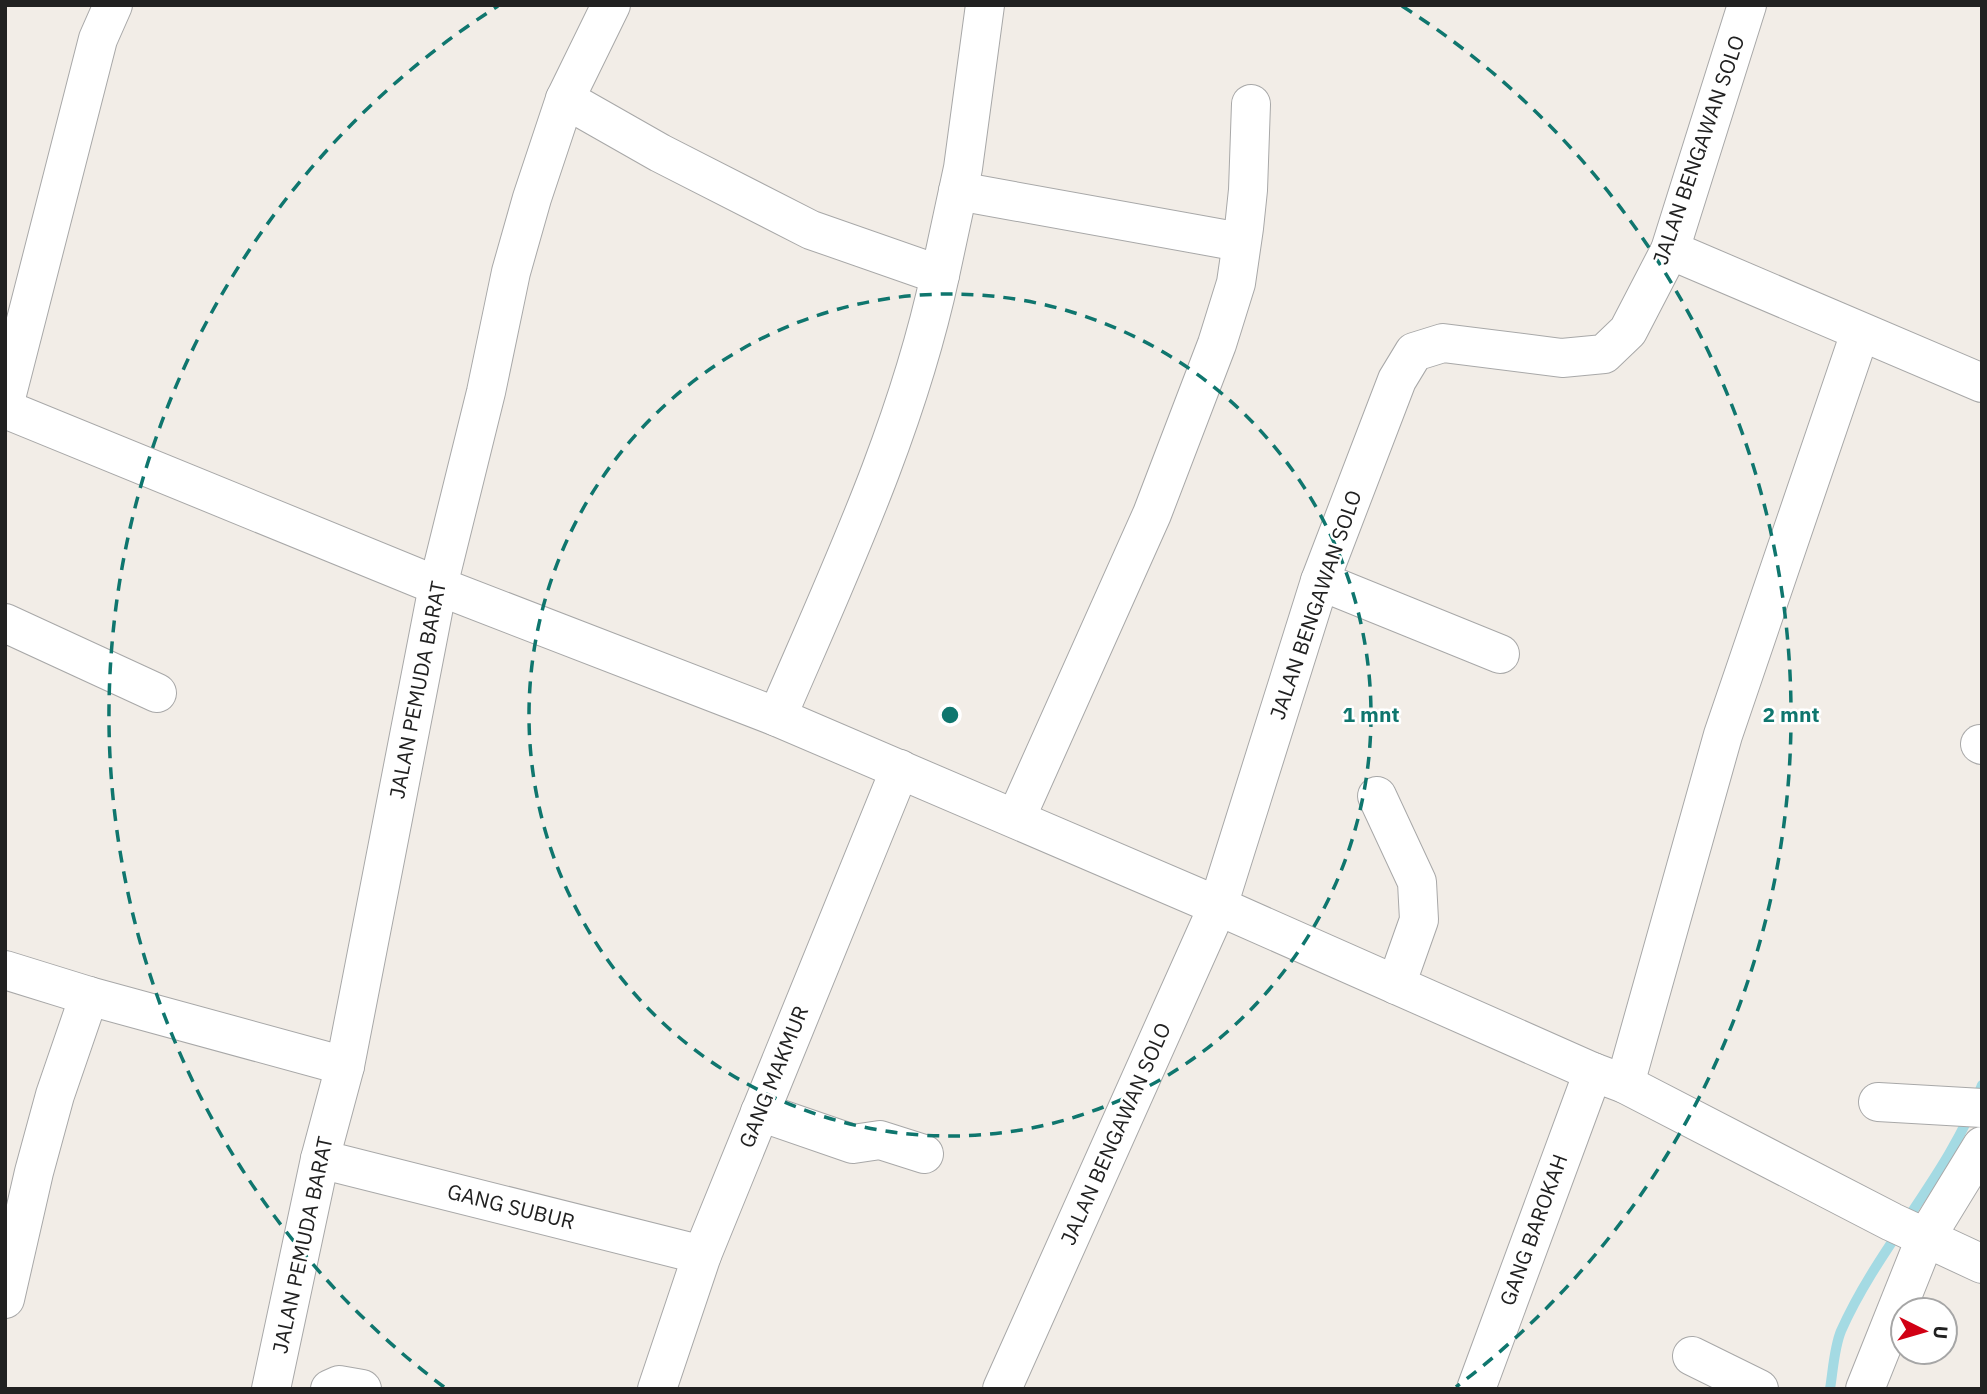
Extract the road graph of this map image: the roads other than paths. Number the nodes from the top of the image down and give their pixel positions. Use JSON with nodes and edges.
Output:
{"nodes":[{"id":1,"x":113,"y":5,"type":"edge"},
{"id":2,"x":611,"y":5,"type":"edge"},
{"id":3,"x":985,"y":5,"type":"edge"},
{"id":4,"x":1748,"y":5,"type":"edge"},
{"id":5,"x":565,"y":99,"type":"junction"},
{"id":6,"x":1251,"y":104,"type":"dead end"},
{"id":7,"x":958,"y":191,"type":"junction"},
{"id":8,"x":1240,"y":242,"type":"junction"},
{"id":9,"x":1670,"y":250,"type":"junction"},
{"id":10,"x":940,"y":275,"type":"junction"},
{"id":11,"x":1860,"y":333,"type":"junction"},
{"id":12,"x":1982,"y":383,"type":"edge"},
{"id":13,"x":5,"y":402,"type":"edge"},
{"id":14,"x":5,"y":408,"type":"edge"},
{"id":15,"x":1320,"y":581,"type":"junction"},
{"id":16,"x":438,"y":586,"type":"junction"},
{"id":17,"x":5,"y":623,"type":"edge"},
{"id":18,"x":1500,"y":653,"type":"dead end"},
{"id":19,"x":157,"y":693,"type":"dead end"},
{"id":20,"x":777,"y":717,"type":"junction"},
{"id":21,"x":900,"y":769,"type":"junction"},
{"id":22,"x":1377,"y":796,"type":"dead end"},
{"id":23,"x":1016,"y":818,"type":"junction"},
{"id":24,"x":1219,"y":906,"type":"junction"},
{"id":25,"x":5,"y":970,"type":"edge"},
{"id":26,"x":1396,"y":985,"type":"junction"},
{"id":27,"x":89,"y":996,"type":"junction"},
{"id":28,"x":345,"y":1066,"type":"junction"},
{"id":29,"x":1609,"y":1078,"type":"junction"},
{"id":30,"x":1878,"y":1102,"type":"dead end"},
{"id":31,"x":1974,"y":1107,"type":"edge"},
{"id":32,"x":760,"y":1112,"type":"junction"},
{"id":33,"x":1982,"y":1146,"type":"edge"},
{"id":34,"x":924,"y":1154,"type":"dead end"},
{"id":35,"x":320,"y":1159,"type":"junction"},
{"id":36,"x":1911,"y":1231,"type":"junction"},
{"id":37,"x":702,"y":1255,"type":"junction"},
{"id":38,"x":1982,"y":1264,"type":"edge"},
{"id":39,"x":5,"y":1299,"type":"edge"},
{"id":40,"x":1692,"y":1356,"type":"dead end"},
{"id":41,"x":271,"y":1389,"type":"edge"},
{"id":42,"x":330,"y":1389,"type":"edge"},
{"id":43,"x":362,"y":1389,"type":"edge"},
{"id":44,"x":657,"y":1389,"type":"edge"},
{"id":45,"x":1002,"y":1389,"type":"edge"},
{"id":46,"x":1476,"y":1389,"type":"edge"},
{"id":47,"x":1759,"y":1389,"type":"edge"},
{"id":48,"x":1865,"y":1389,"type":"edge"}],
"edges":[{"from":1,"to":13,"type":"street"},
{"from":2,"to":5,"type":"street","name":"JALAN PEMUDA BARAT"},
{"from":3,"to":7,"type":"street"},
{"from":4,"to":9,"type":"street","name":"JALAN BENGAWAN SOLO"},
{"from":5,"to":10,"type":"street"},
{"from":5,"to":16,"type":"street","name":"JALAN PEMUDA BARAT"},
{"from":6,"to":8,"type":"street"},
{"from":7,"to":8,"type":"street"},
{"from":7,"to":10,"type":"street"},
{"from":8,"to":23,"type":"street"},
{"from":9,"to":11,"type":"street"},
{"from":9,"to":15,"type":"street","name":"JALAN BENGAWAN SOLO"},
{"from":10,"to":20,"type":"street"},
{"from":11,"to":12,"type":"street"},
{"from":11,"to":29,"type":"street","name":"GANG BAROKAH"},
{"from":14,"to":16,"type":"street"},
{"from":15,"to":18,"type":"street"},
{"from":15,"to":24,"type":"street","name":"JALAN BENGAWAN SOLO"},
{"from":16,"to":20,"type":"street"},
{"from":16,"to":28,"type":"street","name":"JALAN PEMUDA BARAT"},
{"from":17,"to":19,"type":"street"},
{"from":20,"to":21,"type":"street"},
{"from":21,"to":23,"type":"street"},
{"from":21,"to":32,"type":"street","name":"GANG MAKMUR"},
{"from":22,"to":26,"type":"street"},
{"from":23,"to":24,"type":"street"},
{"from":24,"to":26,"type":"street"},
{"from":24,"to":45,"type":"street","name":"JALAN BENGAWAN SOLO"},
{"from":25,"to":27,"type":"street"},
{"from":26,"to":29,"type":"street"},
{"from":27,"to":28,"type":"street"},
{"from":27,"to":39,"type":"street"},
{"from":28,"to":35,"type":"street","name":"JALAN PEMUDA BARAT"},
{"from":29,"to":36,"type":"street"},
{"from":29,"to":46,"type":"street","name":"GANG BAROKAH"},
{"from":30,"to":31,"type":"street"},
{"from":32,"to":34,"type":"street"},
{"from":32,"to":37,"type":"street","name":"GANG MAKMUR"},
{"from":33,"to":36,"type":"street"},
{"from":35,"to":37,"type":"street","name":"GANG SUBUR"},
{"from":35,"to":41,"type":"street","name":"JALAN PEMUDA BARAT"},
{"from":36,"to":38,"type":"street"},
{"from":36,"to":48,"type":"street"},
{"from":37,"to":44,"type":"street","name":"GANG MAKMUR"},
{"from":40,"to":47,"type":"street"},
{"from":42,"to":43,"type":"street"}]}
